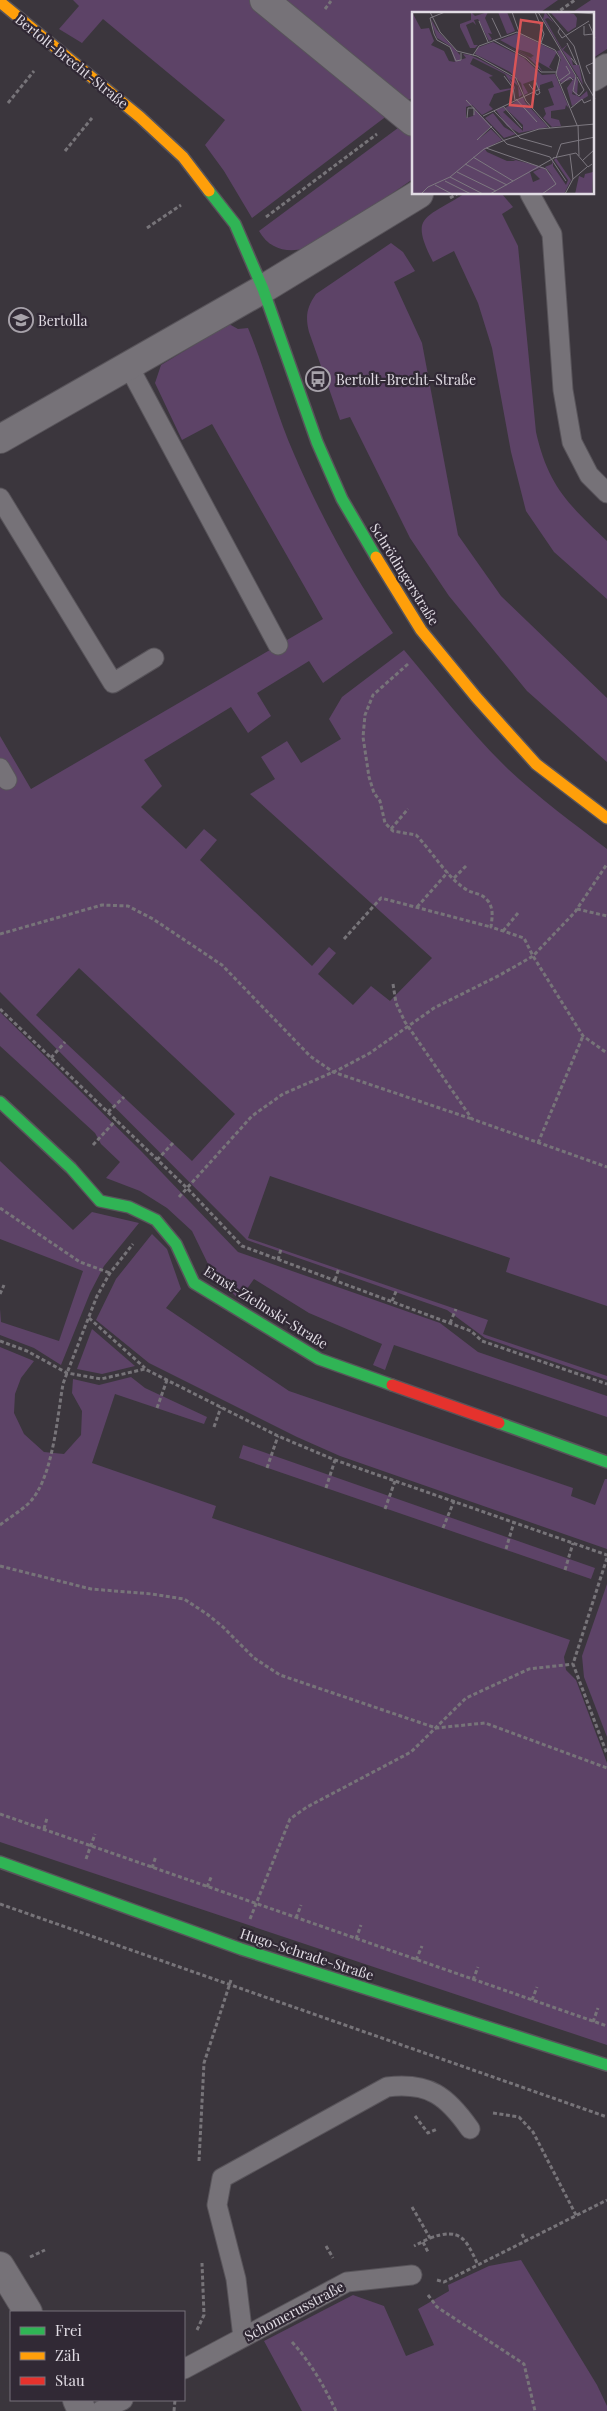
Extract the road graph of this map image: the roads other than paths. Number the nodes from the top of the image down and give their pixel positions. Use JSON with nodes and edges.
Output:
{"nodes":[{"id":1,"x":264,"y":0,"type":"edge"},
{"id":2,"x":0,"y":2,"type":"edge"},
{"id":3,"x":607,"y":68,"type":"edge"},
{"id":4,"x":594,"y":76,"type":"edge"},
{"id":5,"x":409,"y":118,"type":"edge"},
{"id":6,"x":417,"y":195,"type":"edge"},
{"id":7,"x":531,"y":195,"type":"edge"},
{"id":8,"x":263,"y":288,"type":"junction"},
{"id":9,"x":128,"y":365,"type":"junction"},
{"id":10,"x":0,"y":439,"type":"edge"},
{"id":11,"x":607,"y":493,"type":"edge"},
{"id":12,"x":0,"y":498,"type":"edge"},
{"id":13,"x":278,"y":645,"type":"dead end"},
{"id":14,"x":154,"y":658,"type":"dead end"},
{"id":15,"x":607,"y":818,"type":"edge"},
{"id":16,"x":0,"y":1102,"type":"edge"},
{"id":17,"x":607,"y":1462,"type":"edge"},
{"id":18,"x":0,"y":1862,"type":"edge"},
{"id":19,"x":607,"y":2065,"type":"edge"},
{"id":20,"x":466,"y":2123,"type":"road end"},
{"id":21,"x":0,"y":2266,"type":"edge"},
{"id":22,"x":412,"y":2275,"type":"road end"},
{"id":23,"x":27,"y":2311,"type":"edge"},
{"id":24,"x":243,"y":2337,"type":"junction"},
{"id":25,"x":185,"y":2368,"type":"edge"},
{"id":26,"x":120,"y":2401,"type":"edge"},
{"id":27,"x":100,"y":2411,"type":"edge"}],
"edges":[{"from":1,"to":5,"type":"street"},
{"from":2,"to":8,"type":"street","name":"Bertolt-Brecht-Straße"},
{"from":3,"to":4,"type":"street"},
{"from":6,"to":8,"type":"street"},
{"from":7,"to":11,"type":"lane"},
{"from":8,"to":9,"type":"street"},
{"from":8,"to":15,"type":"street","name":"Schrödingerstraße"},
{"from":9,"to":10,"type":"street"},
{"from":9,"to":13,"type":"lane"},
{"from":12,"to":14,"type":"lane"},
{"from":16,"to":17,"type":"street","name":"Ernst-Zielinski-Straße"},
{"from":18,"to":19,"type":"street","name":"Hugo-Schrade-Straße"},
{"from":20,"to":24,"type":"lane"},
{"from":21,"to":23,"type":"street"},
{"from":22,"to":24,"type":"lane","name":"Schomerusstraße"},
{"from":24,"to":25,"type":"lane","name":"Schomerusstraße"},
{"from":26,"to":27,"type":"lane"}]}
